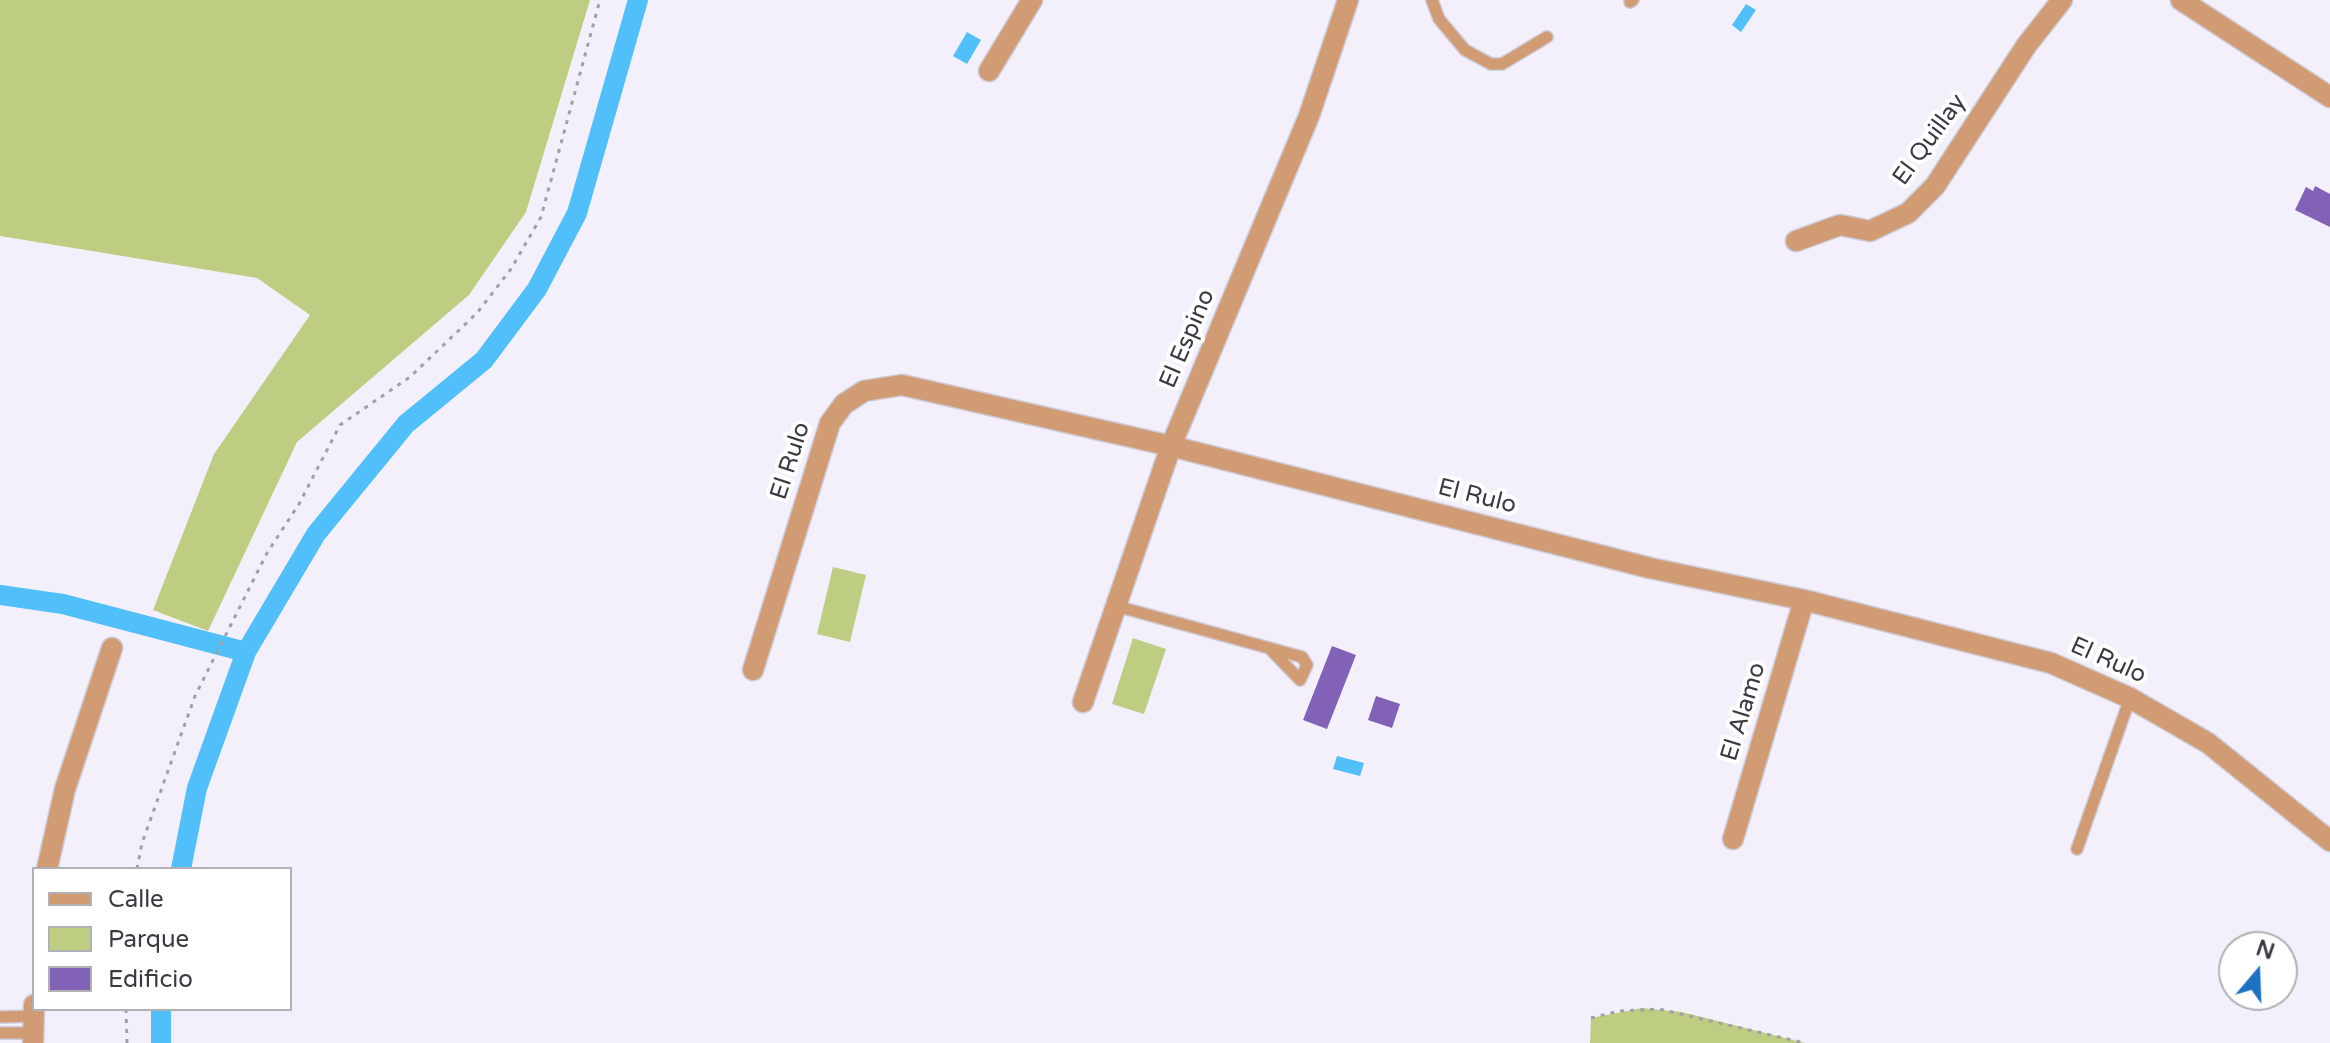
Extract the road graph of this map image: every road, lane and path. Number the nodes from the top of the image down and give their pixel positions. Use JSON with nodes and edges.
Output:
{"nodes":[{"id":1,"x":600,"y":0,"type":"edge"},
{"id":2,"x":1032,"y":0,"type":"edge"},
{"id":3,"x":1348,"y":0,"type":"edge"},
{"id":4,"x":1432,"y":0,"type":"edge"},
{"id":5,"x":2062,"y":0,"type":"edge"},
{"id":6,"x":2181,"y":0,"type":"edge"},
{"id":7,"x":1547,"y":37,"type":"dead end"},
{"id":8,"x":989,"y":71,"type":"dead end"},
{"id":9,"x":2330,"y":97,"type":"edge"},
{"id":10,"x":1796,"y":241,"type":"dead end"},
{"id":11,"x":1171,"y":446,"type":"junction"},
{"id":12,"x":1804,"y":600,"type":"junction"},
{"id":13,"x":1116,"y":606,"type":"junction"},
{"id":14,"x":112,"y":648,"type":"dead end"},
{"id":15,"x":1270,"y":649,"type":"dead end"},
{"id":16,"x":753,"y":670,"type":"dead end"},
{"id":17,"x":2130,"y":698,"type":"junction"},
{"id":18,"x":1083,"y":702,"type":"dead end"},
{"id":19,"x":1733,"y":839,"type":"dead end"},
{"id":20,"x":2330,"y":841,"type":"edge"},
{"id":21,"x":2077,"y":849,"type":"dead end"},
{"id":22,"x":47,"y":867,"type":"edge"},
{"id":23,"x":137,"y":867,"type":"edge"},
{"id":24,"x":126,"y":1011,"type":"edge"},
{"id":25,"x":0,"y":1017,"type":"edge"},
{"id":26,"x":1591,"y":1018,"type":"dead end"},
{"id":27,"x":34,"y":1024,"type":"edge"},
{"id":28,"x":0,"y":1033,"type":"edge"},
{"id":29,"x":127,"y":1043,"type":"edge"},
{"id":30,"x":1805,"y":1043,"type":"edge"}],
"edges":[{"from":1,"to":23,"type":"path"},
{"from":2,"to":8,"type":"street"},
{"from":3,"to":11,"type":"street","name":"El Espino"},
{"from":4,"to":7,"type":"lane"},
{"from":5,"to":10,"type":"street","name":"El Quillay"},
{"from":6,"to":9,"type":"street"},
{"from":11,"to":12,"type":"street","name":"El Rulo"},
{"from":11,"to":13,"type":"street","name":"El Espino"},
{"from":11,"to":16,"type":"street","name":"El Rulo"},
{"from":12,"to":17,"type":"street","name":"El Rulo"},
{"from":12,"to":19,"type":"street","name":"El Alamo"},
{"from":13,"to":15,"type":"lane"},
{"from":13,"to":18,"type":"street","name":"El Espino"},
{"from":14,"to":22,"type":"street"},
{"from":17,"to":20,"type":"street","name":"El Rulo"},
{"from":17,"to":21,"type":"lane"},
{"from":24,"to":29,"type":"path"},
{"from":25,"to":27,"type":"lane"},
{"from":26,"to":30,"type":"path"},
{"from":27,"to":28,"type":"lane"}]}
